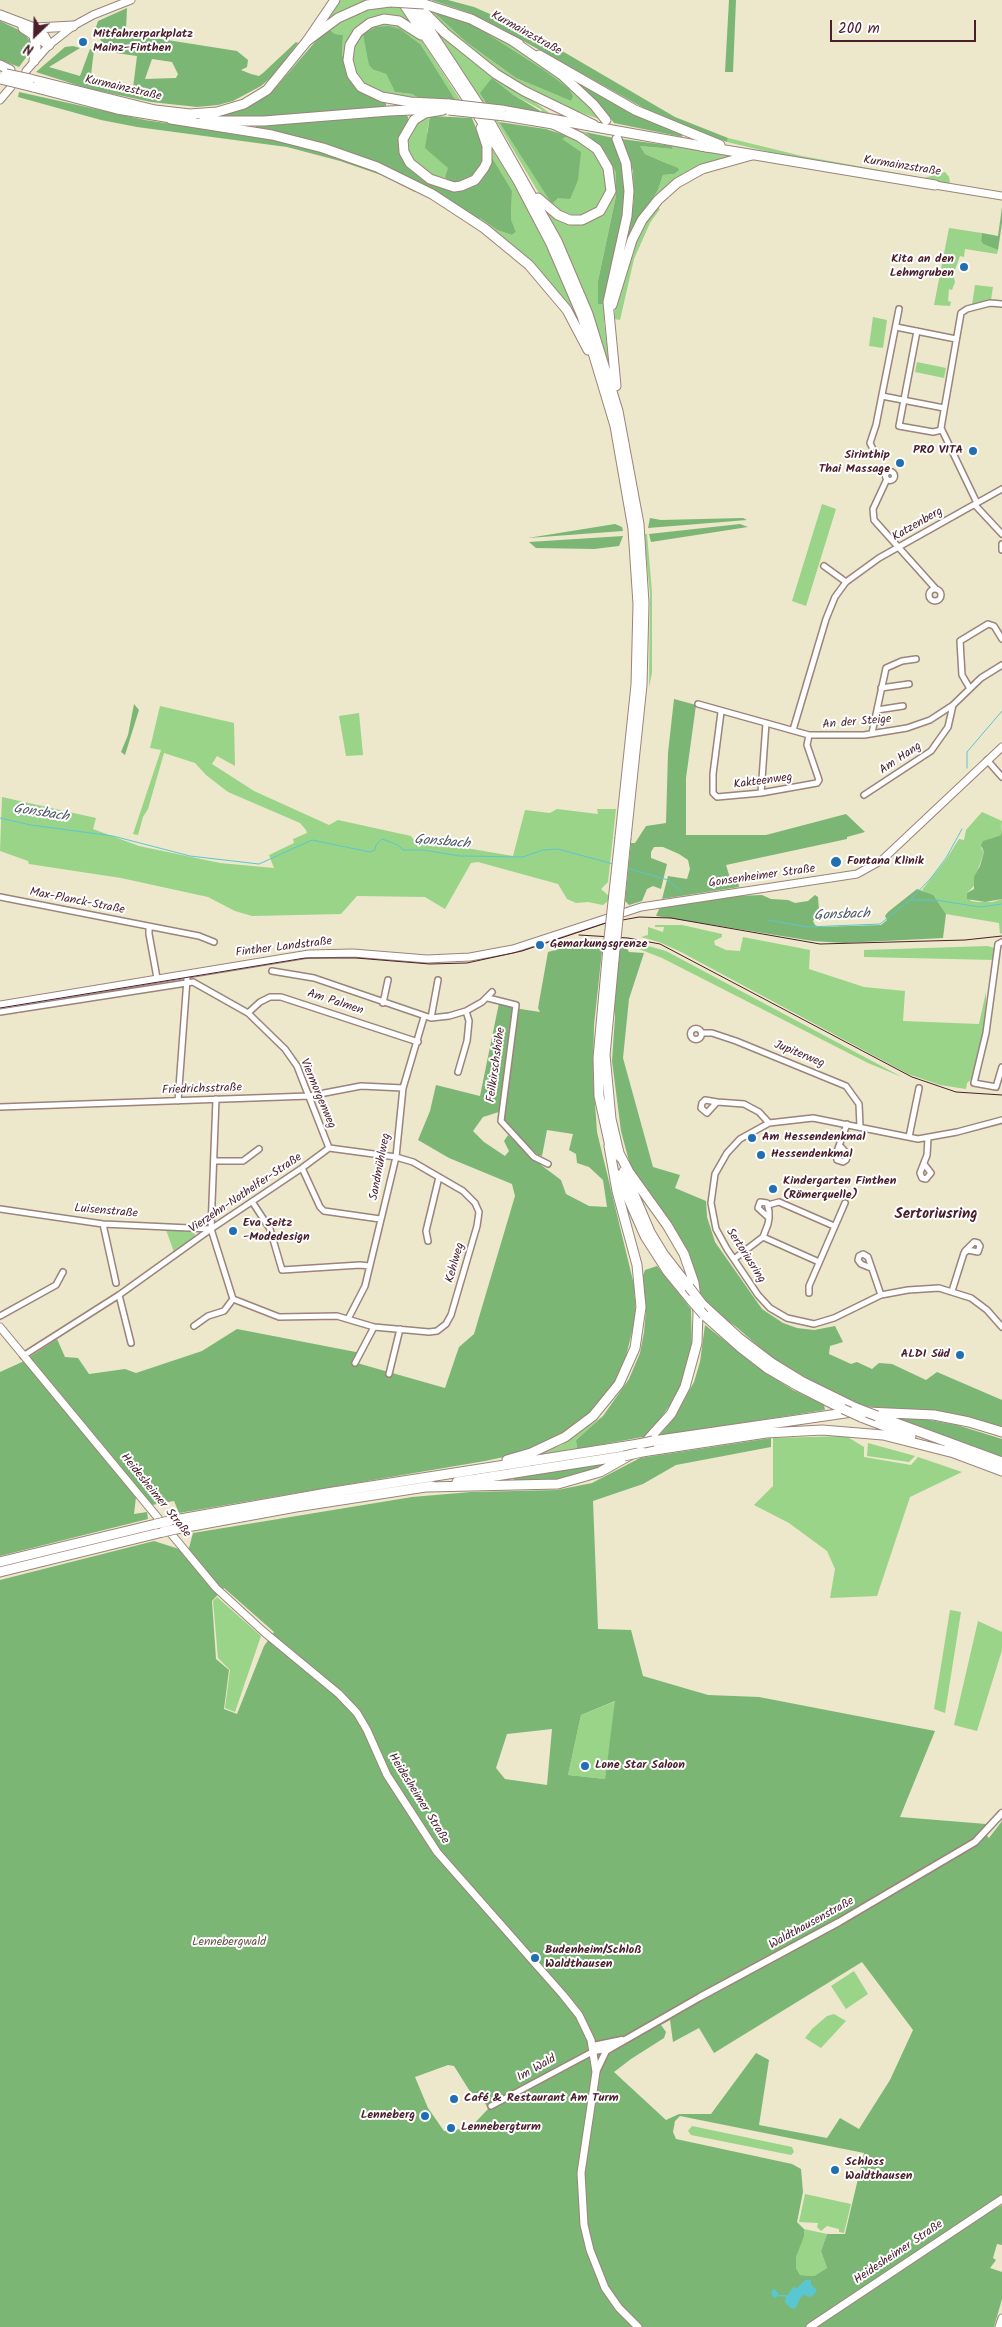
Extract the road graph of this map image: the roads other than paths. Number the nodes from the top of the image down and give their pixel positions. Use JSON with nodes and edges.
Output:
{"nodes":[{"id":1,"x":131,"y":0,"type":"edge"},
{"id":2,"x":335,"y":0,"type":"edge"},
{"id":3,"x":401,"y":0,"type":"edge"},
{"id":4,"x":411,"y":0,"type":"edge"},
{"id":5,"x":0,"y":16,"type":"edge"},
{"id":6,"x":72,"y":26,"type":"junction"},
{"id":7,"x":34,"y":32,"type":"junction"},
{"id":8,"x":307,"y":41,"type":"junction"},
{"id":9,"x":428,"y":41,"type":"junction"},
{"id":10,"x":513,"y":41,"type":"junction"},
{"id":11,"x":49,"y":45,"type":"junction"},
{"id":12,"x":34,"y":61,"type":"junction"},
{"id":13,"x":0,"y":65,"type":"edge"},
{"id":14,"x":26,"y":71,"type":"dead end"},
{"id":15,"x":3,"y":75,"type":"edge"},
{"id":16,"x":34,"y":83,"type":"junction"},
{"id":17,"x":11,"y":87,"type":"dead end"},
{"id":18,"x":0,"y":100,"type":"edge"},
{"id":19,"x":447,"y":108,"type":"junction"},
{"id":20,"x":474,"y":109,"type":"junction"},
{"id":21,"x":503,"y":113,"type":"junction"},
{"id":22,"x":171,"y":119,"type":"junction"},
{"id":23,"x":606,"y":120,"type":"dead end"},
{"id":24,"x":552,"y":124,"type":"junction"},
{"id":25,"x":594,"y":125,"type":"junction"},
{"id":26,"x":617,"y":139,"type":"dead end"},
{"id":27,"x":707,"y":147,"type":"junction"},
{"id":28,"x":738,"y":152,"type":"junction"},
{"id":29,"x":752,"y":155,"type":"junction"},
{"id":30,"x":935,"y":185,"type":"joint"},
{"id":31,"x":531,"y":191,"type":"junction"},
{"id":32,"x":1002,"y":196,"type":"edge"},
{"id":33,"x":1002,"y":304,"type":"edge"},
{"id":34,"x":898,"y":309,"type":"dead end"},
{"id":35,"x":609,"y":322,"type":"junction"},
{"id":36,"x":896,"y":327,"type":"junction"},
{"id":37,"x":917,"y":331,"type":"junction"},
{"id":38,"x":956,"y":339,"type":"junction"},
{"id":39,"x":600,"y":372,"type":"junction"},
{"id":40,"x":882,"y":396,"type":"junction"},
{"id":41,"x":904,"y":401,"type":"junction"},
{"id":42,"x":944,"y":408,"type":"junction"},
{"id":43,"x":618,"y":411,"type":"junction"},
{"id":44,"x":942,"y":430,"type":"junction"},
{"id":45,"x":872,"y":447,"type":"dead end"},
{"id":46,"x":887,"y":480,"type":"dead end"},
{"id":47,"x":1002,"y":489,"type":"edge"},
{"id":48,"x":976,"y":504,"type":"junction"},
{"id":49,"x":1002,"y":534,"type":"edge"},
{"id":50,"x":1002,"y":544,"type":"edge"},
{"id":51,"x":900,"y":547,"type":"junction"},
{"id":52,"x":1002,"y":550,"type":"edge"},
{"id":53,"x":824,"y":566,"type":"dead end"},
{"id":54,"x":846,"y":582,"type":"junction"},
{"id":55,"x":935,"y":588,"type":"dead end"},
{"id":56,"x":1002,"y":639,"type":"edge"},
{"id":57,"x":916,"y":659,"type":"dead end"},
{"id":58,"x":1002,"y":665,"type":"edge"},
{"id":59,"x":909,"y":684,"type":"dead end"},
{"id":60,"x":969,"y":687,"type":"junction"},
{"id":61,"x":881,"y":688,"type":"junction"},
{"id":62,"x":698,"y":704,"type":"dead end"},
{"id":63,"x":953,"y":705,"type":"junction"},
{"id":64,"x":903,"y":706,"type":"dead end"},
{"id":65,"x":877,"y":710,"type":"junction"},
{"id":66,"x":721,"y":712,"type":"junction"},
{"id":67,"x":766,"y":723,"type":"junction"},
{"id":68,"x":794,"y":730,"type":"junction"},
{"id":69,"x":872,"y":733,"type":"junction"},
{"id":70,"x":809,"y":735,"type":"junction"},
{"id":71,"x":1002,"y":747,"type":"edge"},
{"id":72,"x":987,"y":760,"type":"junction"},
{"id":73,"x":1002,"y":777,"type":"edge"},
{"id":74,"x":761,"y":793,"type":"junction"},
{"id":75,"x":864,"y":795,"type":"dead end"},
{"id":76,"x":623,"y":838,"type":"junction"},
{"id":77,"x":0,"y":897,"type":"edge"},
{"id":78,"x":627,"y":910,"type":"joint"},
{"id":79,"x":149,"y":927,"type":"junction"},
{"id":80,"x":214,"y":942,"type":"dead end"},
{"id":81,"x":1000,"y":943,"type":"edge"},
{"id":82,"x":611,"y":948,"type":"junction"},
{"id":83,"x":272,"y":971,"type":"dead end"},
{"id":84,"x":186,"y":974,"type":"junction"},
{"id":85,"x":157,"y":978,"type":"junction"},
{"id":86,"x":388,"y":980,"type":"dead end"},
{"id":87,"x":438,"y":980,"type":"dead end"},
{"id":88,"x":188,"y":982,"type":"junction"},
{"id":89,"x":492,"y":992,"type":"dead end"},
{"id":90,"x":488,"y":998,"type":"junction"},
{"id":91,"x":383,"y":1003,"type":"junction"},
{"id":92,"x":0,"y":1005,"type":"edge"},
{"id":93,"x":466,"y":1011,"type":"junction"},
{"id":94,"x":0,"y":1012,"type":"edge"},
{"id":95,"x":248,"y":1013,"type":"junction"},
{"id":96,"x":424,"y":1017,"type":"junction"},
{"id":97,"x":431,"y":1018,"type":"junction"},
{"id":98,"x":702,"y":1033,"type":"dead end"},
{"id":99,"x":418,"y":1042,"type":"junction"},
{"id":100,"x":1002,"y":1067,"type":"edge"},
{"id":101,"x":458,"y":1072,"type":"dead end"},
{"id":102,"x":403,"y":1088,"type":"junction"},
{"id":103,"x":919,"y":1088,"type":"dead end"},
{"id":104,"x":308,"y":1096,"type":"junction"},
{"id":105,"x":216,"y":1099,"type":"junction"},
{"id":106,"x":178,"y":1101,"type":"junction"},
{"id":107,"x":717,"y":1102,"type":"dead end"},
{"id":108,"x":0,"y":1107,"type":"edge"},
{"id":109,"x":1002,"y":1120,"type":"edge"},
{"id":110,"x":769,"y":1123,"type":"junction"},
{"id":111,"x":847,"y":1124,"type":"junction"},
{"id":112,"x":860,"y":1126,"type":"junction"},
{"id":113,"x":909,"y":1137,"type":"junction"},
{"id":114,"x":928,"y":1138,"type":"junction"},
{"id":115,"x":609,"y":1146,"type":"junction"},
{"id":116,"x":841,"y":1147,"type":"dead end"},
{"id":117,"x":329,"y":1148,"type":"junction"},
{"id":118,"x":259,"y":1149,"type":"dead end"},
{"id":119,"x":619,"y":1153,"type":"junction"},
{"id":120,"x":396,"y":1156,"type":"junction"},
{"id":121,"x":214,"y":1162,"type":"junction"},
{"id":122,"x":548,"y":1164,"type":"dead end"},
{"id":123,"x":924,"y":1164,"type":"dead end"},
{"id":124,"x":302,"y":1168,"type":"junction"},
{"id":125,"x":439,"y":1177,"type":"junction"},
{"id":126,"x":253,"y":1202,"type":"junction"},
{"id":127,"x":845,"y":1203,"type":"dead end"},
{"id":128,"x":768,"y":1204,"type":"junction"},
{"id":129,"x":0,"y":1209,"type":"edge"},
{"id":130,"x":769,"y":1218,"type":"junction"},
{"id":131,"x":380,"y":1219,"type":"junction"},
{"id":132,"x":103,"y":1224,"type":"junction"},
{"id":133,"x":834,"y":1226,"type":"junction"},
{"id":134,"x":211,"y":1229,"type":"junction"},
{"id":135,"x":763,"y":1237,"type":"junction"},
{"id":136,"x":428,"y":1241,"type":"dead end"},
{"id":137,"x":965,"y":1251,"type":"dead end"},
{"id":138,"x":734,"y":1259,"type":"junction"},
{"id":139,"x":819,"y":1262,"type":"junction"},
{"id":140,"x":369,"y":1266,"type":"junction"},
{"id":141,"x":872,"y":1268,"type":"dead end"},
{"id":142,"x":63,"y":1272,"type":"dead end"},
{"id":143,"x":116,"y":1283,"type":"dead end"},
{"id":144,"x":952,"y":1291,"type":"junction"},
{"id":145,"x":809,"y":1293,"type":"dead end"},
{"id":146,"x":119,"y":1295,"type":"junction"},
{"id":147,"x":881,"y":1295,"type":"junction"},
{"id":148,"x":233,"y":1299,"type":"junction"},
{"id":149,"x":0,"y":1316,"type":"edge"},
{"id":150,"x":348,"y":1319,"type":"junction"},
{"id":151,"x":194,"y":1326,"type":"dead end"},
{"id":152,"x":0,"y":1327,"type":"edge"},
{"id":153,"x":374,"y":1327,"type":"junction"},
{"id":154,"x":1002,"y":1327,"type":"edge"},
{"id":155,"x":400,"y":1329,"type":"junction"},
{"id":156,"x":131,"y":1344,"type":"dead end"},
{"id":157,"x":23,"y":1356,"type":"junction"},
{"id":158,"x":355,"y":1363,"type":"dead end"},
{"id":159,"x":389,"y":1374,"type":"dead end"},
{"id":160,"x":1002,"y":1432,"type":"edge"},
{"id":161,"x":640,"y":1448,"type":"junction"},
{"id":162,"x":950,"y":1452,"type":"junction"},
{"id":163,"x":1002,"y":1462,"type":"edge"},
{"id":164,"x":468,"y":1471,"type":"junction"},
{"id":165,"x":1002,"y":1471,"type":"edge"},
{"id":166,"x":428,"y":1487,"type":"junction"},
{"id":167,"x":0,"y":1562,"type":"edge"},
{"id":168,"x":0,"y":1572,"type":"edge"},
{"id":169,"x":1002,"y":1814,"type":"edge"},
{"id":170,"x":623,"y":2040,"type":"junction"},
{"id":171,"x":594,"y":2048,"type":"junction"},
{"id":172,"x":612,"y":2048,"type":"junction"},
{"id":173,"x":596,"y":2072,"type":"junction"},
{"id":174,"x":490,"y":2106,"type":"dead end"},
{"id":175,"x":1002,"y":2199,"type":"edge"},
{"id":176,"x":1002,"y":2318,"type":"edge"},
{"id":177,"x":638,"y":2327,"type":"edge"},
{"id":178,"x":810,"y":2327,"type":"edge"},
{"id":179,"x":999,"y":2327,"type":"edge"}],
"edges":[{"from":1,"to":6,"type":"main road"},
{"from":2,"to":8,"type":"highway"},
{"from":3,"to":9,"type":"highway"},
{"from":4,"to":25,"type":"highway"},
{"from":4,"to":31,"type":"highway"},
{"from":5,"to":7,"type":"highway"},
{"from":6,"to":7,"type":"highway"},
{"from":6,"to":11,"type":"main road"},
{"from":7,"to":11,"type":"highway"},
{"from":7,"to":12,"type":"highway"},
{"from":8,"to":10,"type":"highway","name":"Kurmainzstraße","bridge":true},
{"from":8,"to":16,"type":"highway","name":"Kurmainzstraße"},
{"from":9,"to":19,"type":"highway"},
{"from":9,"to":20,"type":"highway"},
{"from":10,"to":23,"type":"highway"},
{"from":10,"to":28,"type":"highway","name":"Kurmainzstraße"},
{"from":11,"to":12,"type":"main road"},
{"from":12,"to":14,"type":"main road"},
{"from":13,"to":15,"type":"highway"},
{"from":15,"to":16,"type":"highway","name":"Kurmainzstraße","bridge":true},
{"from":15,"to":16,"type":"highway","bridge":true},
{"from":16,"to":22,"type":"highway","name":"Kurmainzstraße"},
{"from":17,"to":18,"type":"main road"},
{"from":19,"to":20,"type":"highway"},
{"from":19,"to":21,"type":"highway","bridge":true},
{"from":19,"to":22,"type":"highway","name":"Kurmainzstraße"},
{"from":20,"to":39,"type":"highway"},
{"from":21,"to":24,"type":"highway","name":"Kurmainzstraße"},
{"from":21,"to":25,"type":"highway"},
{"from":22,"to":39,"type":"highway"},
{"from":24,"to":27,"type":"highway","name":"Kurmainzstraße"},
{"from":24,"to":31,"type":"highway"},
{"from":25,"to":27,"type":"highway"},
{"from":26,"to":35,"type":"highway"},
{"from":27,"to":28,"type":"highway","name":"Kurmainzstraße"},
{"from":28,"to":29,"type":"highway","name":"Kurmainzstraße"},
{"from":29,"to":30,"type":"highway","name":"Kurmainzstraße"},
{"from":29,"to":35,"type":"highway"},
{"from":30,"to":32,"type":"main road","name":"Kurmainzstraße"},
{"from":31,"to":43,"type":"highway"},
{"from":33,"to":38,"type":"street"},
{"from":34,"to":36,"type":"street"},
{"from":35,"to":43,"type":"highway"},
{"from":36,"to":37,"type":"street"},
{"from":36,"to":40,"type":"street"},
{"from":37,"to":38,"type":"street"},
{"from":37,"to":41,"type":"street"},
{"from":38,"to":42,"type":"street"},
{"from":39,"to":76,"type":"highway"},
{"from":40,"to":41,"type":"street"},
{"from":40,"to":45,"type":"street"},
{"from":41,"to":42,"type":"street"},
{"from":41,"to":44,"type":"street"},
{"from":42,"to":44,"type":"street"},
{"from":43,"to":76,"type":"highway"},
{"from":44,"to":48,"type":"street"},
{"from":46,"to":51,"type":"street"},
{"from":47,"to":48,"type":"street","name":"Katzenberg"},
{"from":48,"to":49,"type":"street"},
{"from":48,"to":51,"type":"street","name":"Katzenberg"},
{"from":50,"to":52,"type":"street"},
{"from":51,"to":54,"type":"street","name":"Katzenberg"},
{"from":51,"to":55,"type":"street"},
{"from":53,"to":54,"type":"street"},
{"from":54,"to":68,"type":"street","name":"Katzenberg"},
{"from":56,"to":60,"type":"street"},
{"from":57,"to":61,"type":"street"},
{"from":58,"to":60,"type":"street","name":"An der Steige"},
{"from":59,"to":61,"type":"street"},
{"from":60,"to":63,"type":"street","name":"An der Steige"},
{"from":61,"to":65,"type":"street"},
{"from":62,"to":66,"type":"street","name":"An der Steige"},
{"from":63,"to":69,"type":"street","name":"An der Steige"},
{"from":63,"to":75,"type":"street","name":"Am Hang"},
{"from":64,"to":65,"type":"street"},
{"from":65,"to":69,"type":"street"},
{"from":66,"to":67,"type":"street","name":"An der Steige"},
{"from":66,"to":74,"type":"street","name":"Kakteenweg"},
{"from":67,"to":68,"type":"street","name":"An der Steige"},
{"from":67,"to":74,"type":"street"},
{"from":68,"to":70,"type":"street","name":"An der Steige"},
{"from":69,"to":70,"type":"street","name":"An der Steige"},
{"from":70,"to":74,"type":"street","name":"Kakteenweg"},
{"from":71,"to":72,"type":"main road","name":"Gonsenheimer Straße"},
{"from":72,"to":73,"type":"street"},
{"from":72,"to":78,"type":"main road","name":"Gonsenheimer Straße"},
{"from":76,"to":82,"type":"highway","bridge":true},
{"from":77,"to":79,"type":"street","name":"Max-Planck-Straße"},
{"from":78,"to":84,"type":"main road","name":"Finther Landstraße"},
{"from":79,"to":80,"type":"street","name":"Max-Planck-Straße"},
{"from":79,"to":85,"type":"street"},
{"from":81,"to":100,"type":"street"},
{"from":82,"to":115,"type":"highway"},
{"from":82,"to":119,"type":"highway"},
{"from":83,"to":91,"type":"street"},
{"from":84,"to":85,"type":"main road","name":"Finther Landstraße"},
{"from":84,"to":88,"type":"street"},
{"from":85,"to":92,"type":"main road","name":"Finther Landstraße"},
{"from":86,"to":91,"type":"street"},
{"from":87,"to":97,"type":"street"},
{"from":88,"to":94,"type":"street"},
{"from":88,"to":95,"type":"street","name":"Viermorgenweg"},
{"from":88,"to":106,"type":"street"},
{"from":89,"to":90,"type":"street"},
{"from":90,"to":93,"type":"street"},
{"from":90,"to":122,"type":"street","name":"Feilkirschshöhe"},
{"from":91,"to":96,"type":"street"},
{"from":93,"to":97,"type":"street"},
{"from":93,"to":101,"type":"street"},
{"from":95,"to":99,"type":"street","name":"Am Palmen"},
{"from":95,"to":104,"type":"street","name":"Viermorgenweg"},
{"from":96,"to":97,"type":"street"},
{"from":96,"to":99,"type":"street","name":"Sandmühlweg"},
{"from":98,"to":112,"type":"street","name":"Jupiterweg"},
{"from":99,"to":102,"type":"street","name":"Sandmühlweg"},
{"from":102,"to":104,"type":"street","name":"Friedrichsstraße"},
{"from":102,"to":120,"type":"street","name":"Sandmühlweg"},
{"from":103,"to":113,"type":"street"},
{"from":104,"to":105,"type":"street","name":"Friedrichsstraße"},
{"from":104,"to":117,"type":"street","name":"Viermorgenweg"},
{"from":105,"to":106,"type":"street","name":"Friedrichsstraße"},
{"from":105,"to":121,"type":"street"},
{"from":106,"to":108,"type":"street","name":"Friedrichsstraße"},
{"from":107,"to":110,"type":"street"},
{"from":109,"to":114,"type":"street","name":"Sertoriusring"},
{"from":110,"to":111,"type":"street","name":"Sertoriusring"},
{"from":110,"to":138,"type":"street","name":"Sertoriusring"},
{"from":111,"to":112,"type":"street","name":"Sertoriusring"},
{"from":111,"to":116,"type":"street"},
{"from":112,"to":113,"type":"street","name":"Sertoriusring"},
{"from":113,"to":114,"type":"street","name":"Sertoriusring"},
{"from":114,"to":123,"type":"street"},
{"from":115,"to":162,"type":"highway","bridge":true},
{"from":115,"to":164,"type":"highway"},
{"from":117,"to":120,"type":"street"},
{"from":117,"to":124,"type":"street","name":"Vierzehn-Nothelfer-Straße"},
{"from":118,"to":121,"type":"street"},
{"from":119,"to":163,"type":"highway","bridge":true},
{"from":119,"to":166,"type":"highway"},
{"from":120,"to":125,"type":"street","name":"Kehlweg"},
{"from":120,"to":131,"type":"street","name":"Sandmühlweg"},
{"from":121,"to":134,"type":"street"},
{"from":124,"to":126,"type":"street","name":"Vierzehn-Nothelfer-Straße"},
{"from":124,"to":131,"type":"street"},
{"from":125,"to":136,"type":"street"},
{"from":125,"to":155,"type":"street","name":"Kehlweg"},
{"from":126,"to":134,"type":"street","name":"Vierzehn-Nothelfer-Straße"},
{"from":126,"to":140,"type":"street"},
{"from":127,"to":133,"type":"street"},
{"from":128,"to":130,"type":"street"},
{"from":128,"to":130,"type":"street"},
{"from":128,"to":133,"type":"street"},
{"from":129,"to":132,"type":"street","name":"Luisenstraße"},
{"from":130,"to":135,"type":"street"},
{"from":131,"to":140,"type":"street","name":"Sandmühlweg"},
{"from":132,"to":134,"type":"street","name":"Luisenstraße"},
{"from":132,"to":143,"type":"street"},
{"from":133,"to":139,"type":"street"},
{"from":134,"to":146,"type":"street","name":"Vierzehn-Nothelfer-Straße"},
{"from":134,"to":148,"type":"street"},
{"from":135,"to":138,"type":"street"},
{"from":135,"to":139,"type":"street"},
{"from":137,"to":144,"type":"street"},
{"from":138,"to":147,"type":"street","name":"Sertoriusring"},
{"from":139,"to":145,"type":"street"},
{"from":140,"to":150,"type":"street","name":"Sandmühlweg"},
{"from":141,"to":147,"type":"street"},
{"from":142,"to":149,"type":"street"},
{"from":144,"to":147,"type":"street","name":"Sertoriusring"},
{"from":144,"to":154,"type":"street","name":"Sertoriusring"},
{"from":146,"to":156,"type":"street"},
{"from":146,"to":157,"type":"street","name":"Vierzehn-Nothelfer-Straße"},
{"from":148,"to":150,"type":"street","name":"Kehlweg"},
{"from":148,"to":151,"type":"street"},
{"from":150,"to":153,"type":"street","name":"Kehlweg"},
{"from":152,"to":157,"type":"main road","name":"Heidesheimer Straße"},
{"from":153,"to":155,"type":"street","name":"Kehlweg"},
{"from":153,"to":158,"type":"street"},
{"from":155,"to":159,"type":"street"},
{"from":157,"to":171,"type":"main road","name":"Heidesheimer Straße"},
{"from":160,"to":161,"type":"highway","bridge":true},
{"from":161,"to":162,"type":"highway"},
{"from":161,"to":164,"type":"highway"},
{"from":161,"to":166,"type":"highway","bridge":true},
{"from":162,"to":165,"type":"highway"},
{"from":164,"to":167,"type":"highway","bridge":true},
{"from":166,"to":168,"type":"highway","bridge":true},
{"from":169,"to":170,"type":"street","name":"Waldthausenstraße"},
{"from":170,"to":171,"type":"street","name":"Waldthausenstraße"},
{"from":170,"to":172,"type":"street","name":"Waldthausenstraße"},
{"from":171,"to":172,"type":"street","name":"Waldthausenstraße"},
{"from":171,"to":173,"type":"main road","name":"Heidesheimer Straße"},
{"from":171,"to":174,"type":"street","name":"Im Wald"},
{"from":172,"to":173,"type":"street"},
{"from":173,"to":177,"type":"main road","name":"Heidesheimer Straße"},
{"from":175,"to":178,"type":"main road","name":"Heidesheimer Straße"},
{"from":176,"to":179,"type":"main road"}]}
